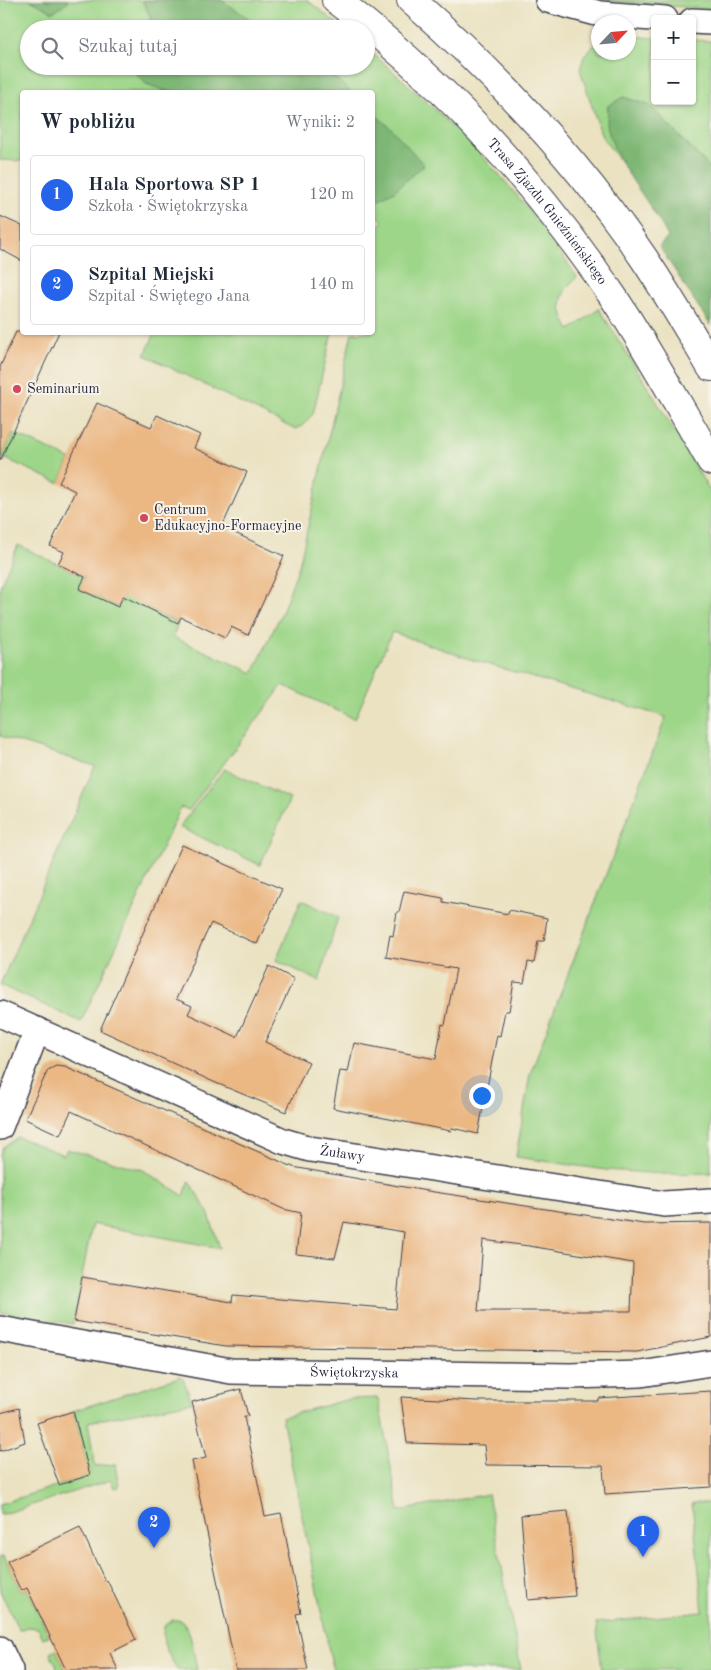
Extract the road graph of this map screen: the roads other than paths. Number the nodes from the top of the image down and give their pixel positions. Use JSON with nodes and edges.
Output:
{"nodes":[{"id":1,"x":336,"y":0,"type":"edge"},
{"id":2,"x":411,"y":0,"type":"edge"},
{"id":3,"x":548,"y":0,"type":"edge"},
{"id":4,"x":651,"y":18,"type":"edge"},
{"id":5,"x":359,"y":20,"type":"edge"},
{"id":6,"x":696,"y":21,"type":"edge"},
{"id":7,"x":711,"y":22,"type":"edge"},
{"id":8,"x":375,"y":33,"type":"edge"},
{"id":9,"x":711,"y":367,"type":"edge"},
{"id":10,"x":711,"y":461,"type":"edge"},
{"id":11,"x":0,"y":1014,"type":"edge"},
{"id":12,"x":37,"y":1030,"type":"junction"},
{"id":13,"x":0,"y":1127,"type":"edge"},
{"id":14,"x":711,"y":1201,"type":"edge"},
{"id":15,"x":0,"y":1329,"type":"edge"},
{"id":16,"x":711,"y":1363,"type":"edge"},
{"id":17,"x":0,"y":1649,"type":"edge"},
{"id":18,"x":10,"y":1670,"type":"edge"}],
"edges":[{"from":1,"to":5,"type":"main road","name":"Trasa Zjazdu Gnieźnieńskiego"},
{"from":2,"to":9,"type":"main road"},
{"from":3,"to":4,"type":"street"},
{"from":6,"to":7,"type":"street"},
{"from":8,"to":10,"type":"main road","name":"Trasa Zjazdu Gnieźnieńskiego"},
{"from":11,"to":12,"type":"street","name":"Żuławy"},
{"from":12,"to":13,"type":"street"},
{"from":12,"to":14,"type":"street","name":"Żuławy"},
{"from":15,"to":16,"type":"street","name":"Świętokrzyska"},
{"from":17,"to":18,"type":"street"}]}
